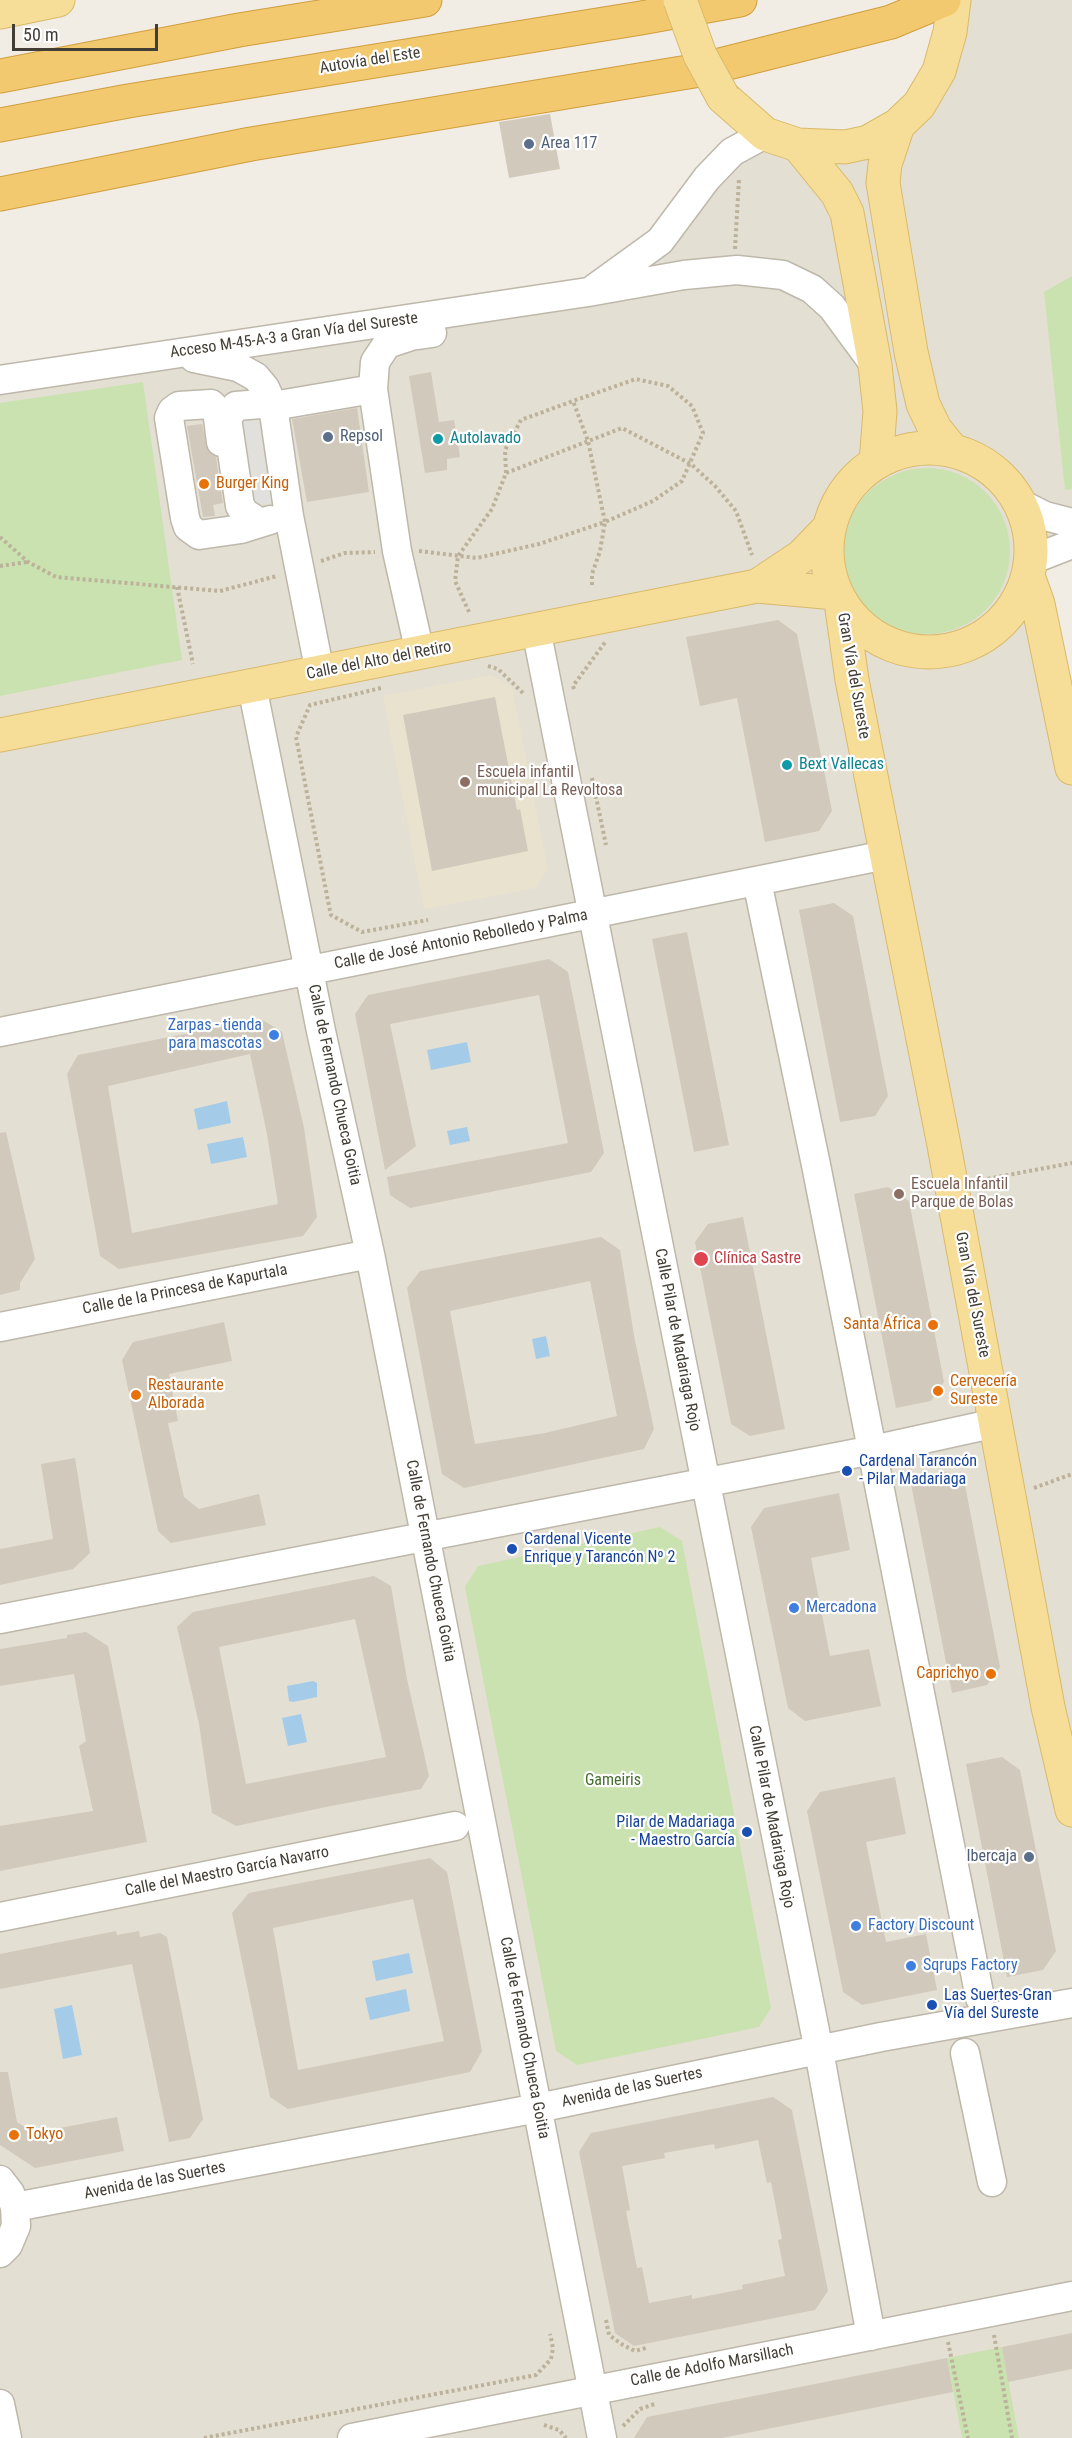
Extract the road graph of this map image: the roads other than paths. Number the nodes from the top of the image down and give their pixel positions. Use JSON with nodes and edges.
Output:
{"nodes":[{"id":1,"x":58,"y":0,"type":"edge"},
{"id":2,"x":425,"y":0,"type":"edge"},
{"id":3,"x":680,"y":0,"type":"edge"},
{"id":4,"x":740,"y":0,"type":"edge"},
{"id":5,"x":944,"y":0,"type":"edge"},
{"id":6,"x":954,"y":0,"type":"edge"},
{"id":7,"x":0,"y":12,"type":"edge"},
{"id":8,"x":0,"y":75,"type":"edge"},
{"id":9,"x":0,"y":125,"type":"edge"},
{"id":10,"x":898,"y":125,"type":"junction"},
{"id":11,"x":765,"y":134,"type":"junction"},
{"id":12,"x":798,"y":145,"type":"junction"},
{"id":13,"x":0,"y":194,"type":"edge"},
{"id":14,"x":588,"y":292,"type":"junction"},
{"id":15,"x":541,"y":300,"type":"junction"},
{"id":16,"x":174,"y":354,"type":"junction"},
{"id":17,"x":875,"y":365,"type":"junction"},
{"id":18,"x":0,"y":380,"type":"edge"},
{"id":19,"x":373,"y":389,"type":"junction"},
{"id":20,"x":273,"y":406,"type":"junction"},
{"id":21,"x":952,"y":450,"type":"junction"},
{"id":22,"x":232,"y":462,"type":"junction"},
{"id":23,"x":876,"y":463,"type":"junction"},
{"id":24,"x":1021,"y":504,"type":"junction"},
{"id":25,"x":290,"y":516,"type":"junction"},
{"id":26,"x":259,"y":522,"type":"junction"},
{"id":27,"x":1072,"y":523,"type":"edge"},
{"id":28,"x":829,"y":528,"type":"junction"},
{"id":29,"x":1072,"y":544,"type":"edge"},
{"id":30,"x":1029,"y":568,"type":"junction"},
{"id":31,"x":755,"y":571,"type":"junction"},
{"id":32,"x":838,"y":598,"type":"junction"},
{"id":33,"x":536,"y":629,"type":"junction"},
{"id":34,"x":420,"y":653,"type":"junction"},
{"id":35,"x":320,"y":673,"type":"junction"},
{"id":36,"x":252,"y":686,"type":"junction"},
{"id":37,"x":0,"y":735,"type":"edge"},
{"id":38,"x":1072,"y":768,"type":"edge"},
{"id":39,"x":886,"y":855,"type":"junction"},
{"id":40,"x":757,"y":881,"type":"junction"},
{"id":41,"x":592,"y":914,"type":"junction"},
{"id":42,"x":308,"y":969,"type":"junction"},
{"id":43,"x":0,"y":1032,"type":"edge"},
{"id":44,"x":369,"y":1254,"type":"junction"},
{"id":45,"x":0,"y":1327,"type":"edge"},
{"id":46,"x":996,"y":1423,"type":"junction"},
{"id":47,"x":873,"y":1450,"type":"junction"},
{"id":48,"x":705,"y":1482,"type":"junction"},
{"id":49,"x":425,"y":1536,"type":"junction"},
{"id":50,"x":0,"y":1619,"type":"edge"},
{"id":51,"x":1072,"y":1810,"type":"edge"},
{"id":52,"x":455,"y":1826,"type":"dead end"},
{"id":53,"x":0,"y":1917,"type":"edge"},
{"id":54,"x":980,"y":1998,"type":"dead end"},
{"id":55,"x":1072,"y":2003,"type":"edge"},
{"id":56,"x":819,"y":2051,"type":"junction"},
{"id":57,"x":965,"y":2053,"type":"dead end"},
{"id":58,"x":538,"y":2108,"type":"junction"},
{"id":59,"x":0,"y":2180,"type":"edge"},
{"id":60,"x":992,"y":2182,"type":"dead end"},
{"id":61,"x":15,"y":2207,"type":"junction"},
{"id":62,"x":0,"y":2253,"type":"edge"},
{"id":63,"x":1072,"y":2296,"type":"edge"},
{"id":64,"x":871,"y":2336,"type":"junction"},
{"id":65,"x":593,"y":2390,"type":"junction"},
{"id":66,"x":0,"y":2404,"type":"edge"},
{"id":67,"x":612,"y":2433,"type":"edge"},
{"id":68,"x":7,"y":2438,"type":"edge"},
{"id":69,"x":352,"y":2438,"type":"edge"}],
"edges":[{"from":1,"to":7,"type":"main road"},
{"from":2,"to":8,"type":"highway"},
{"from":3,"to":11,"type":"main road","bridge":true},
{"from":4,"to":9,"type":"highway","name":"Autovía del Este"},
{"from":5,"to":13,"type":"highway"},
{"from":6,"to":10,"type":"main road"},
{"from":10,"to":12,"type":"main road"},
{"from":10,"to":21,"type":"main road"},
{"from":11,"to":12,"type":"main road"},
{"from":11,"to":14,"type":"street"},
{"from":12,"to":17,"type":"main road"},
{"from":14,"to":15,"type":"street","name":"Acceso M-45-A-3 a Gran Vía del Sureste"},
{"from":14,"to":17,"type":"street","name":"Acceso M-45-A-3 a Gran Vía del Sureste"},
{"from":15,"to":16,"type":"street","name":"Acceso M-45-A-3 a Gran Vía del Sureste"},
{"from":15,"to":19,"type":"street"},
{"from":16,"to":18,"type":"street","name":"Acceso M-45-A-3 a Gran Vía del Sureste"},
{"from":16,"to":20,"type":"street"},
{"from":17,"to":23,"type":"main road"},
{"from":19,"to":20,"type":"street"},
{"from":19,"to":34,"type":"street"},
{"from":20,"to":22,"type":"street"},
{"from":20,"to":25,"type":"street"},
{"from":21,"to":23,"type":"main road"},
{"from":21,"to":24,"type":"main road"},
{"from":22,"to":26,"type":"street"},
{"from":22,"to":26,"type":"street"},
{"from":23,"to":28,"type":"main road"},
{"from":24,"to":27,"type":"street"},
{"from":24,"to":30,"type":"main road"},
{"from":25,"to":26,"type":"street"},
{"from":25,"to":35,"type":"street"},
{"from":28,"to":31,"type":"main road","name":"Calle del Alto del Retiro"},
{"from":28,"to":32,"type":"main road"},
{"from":29,"to":30,"type":"street"},
{"from":30,"to":32,"type":"main road"},
{"from":30,"to":38,"type":"main road"},
{"from":31,"to":32,"type":"main road","name":"Calle del Alto del Retiro"},
{"from":31,"to":33,"type":"main road","name":"Calle del Alto del Retiro"},
{"from":32,"to":39,"type":"main road","name":"Gran Vía del Sureste"},
{"from":33,"to":34,"type":"main road","name":"Calle del Alto del Retiro"},
{"from":33,"to":41,"type":"street","name":"Calle Pilar de Madariaga Rojo"},
{"from":34,"to":35,"type":"main road","name":"Calle del Alto del Retiro"},
{"from":35,"to":36,"type":"main road","name":"Calle del Alto del Retiro"},
{"from":36,"to":37,"type":"main road","name":"Calle del Alto del Retiro"},
{"from":36,"to":42,"type":"street","name":"Calle de Fernando Chueca Goitia"},
{"from":39,"to":40,"type":"street","name":"Calle de José Antonio Rebolledo y Palma"},
{"from":39,"to":46,"type":"main road","name":"Gran Vía del Sureste"},
{"from":40,"to":41,"type":"street","name":"Calle de José Antonio Rebolledo y Palma"},
{"from":40,"to":47,"type":"street"},
{"from":41,"to":42,"type":"street","name":"Calle de José Antonio Rebolledo y Palma"},
{"from":41,"to":48,"type":"street","name":"Calle Pilar de Madariaga Rojo"},
{"from":42,"to":43,"type":"street","name":"Calle de José Antonio Rebolledo y Palma"},
{"from":42,"to":44,"type":"street","name":"Calle de Fernando Chueca Goitia"},
{"from":44,"to":45,"type":"street","name":"Calle de la Princesa de Kapurtala"},
{"from":44,"to":49,"type":"street","name":"Calle de Fernando Chueca Goitia"},
{"from":46,"to":47,"type":"street"},
{"from":46,"to":51,"type":"main road","name":"Gran Vía del Sureste"},
{"from":47,"to":48,"type":"street"},
{"from":47,"to":54,"type":"street"},
{"from":48,"to":49,"type":"street"},
{"from":48,"to":56,"type":"street","name":"Calle Pilar de Madariaga Rojo"},
{"from":49,"to":50,"type":"street"},
{"from":49,"to":58,"type":"street","name":"Calle de Fernando Chueca Goitia"},
{"from":52,"to":53,"type":"street","name":"Calle del Maestro García Navarro"},
{"from":55,"to":56,"type":"street","name":"Avenida de las Suertes"},
{"from":56,"to":58,"type":"street","name":"Avenida de las Suertes"},
{"from":56,"to":64,"type":"street","name":"Calle Pilar de Madariaga Rojo"},
{"from":57,"to":60,"type":"street"},
{"from":58,"to":61,"type":"street","name":"Avenida de las Suertes"},
{"from":58,"to":65,"type":"street","name":"Calle de Fernando Chueca Goitia"},
{"from":59,"to":61,"type":"street"},
{"from":61,"to":62,"type":"street"},
{"from":63,"to":64,"type":"street","name":"Calle de Adolfo Marsillach"},
{"from":64,"to":65,"type":"street","name":"Calle de Adolfo Marsillach"},
{"from":65,"to":67,"type":"street","name":"Calle de Fernando Chueca Goitia"},
{"from":65,"to":69,"type":"street","name":"Calle de Adolfo Marsillach"},
{"from":66,"to":68,"type":"street"}]}
